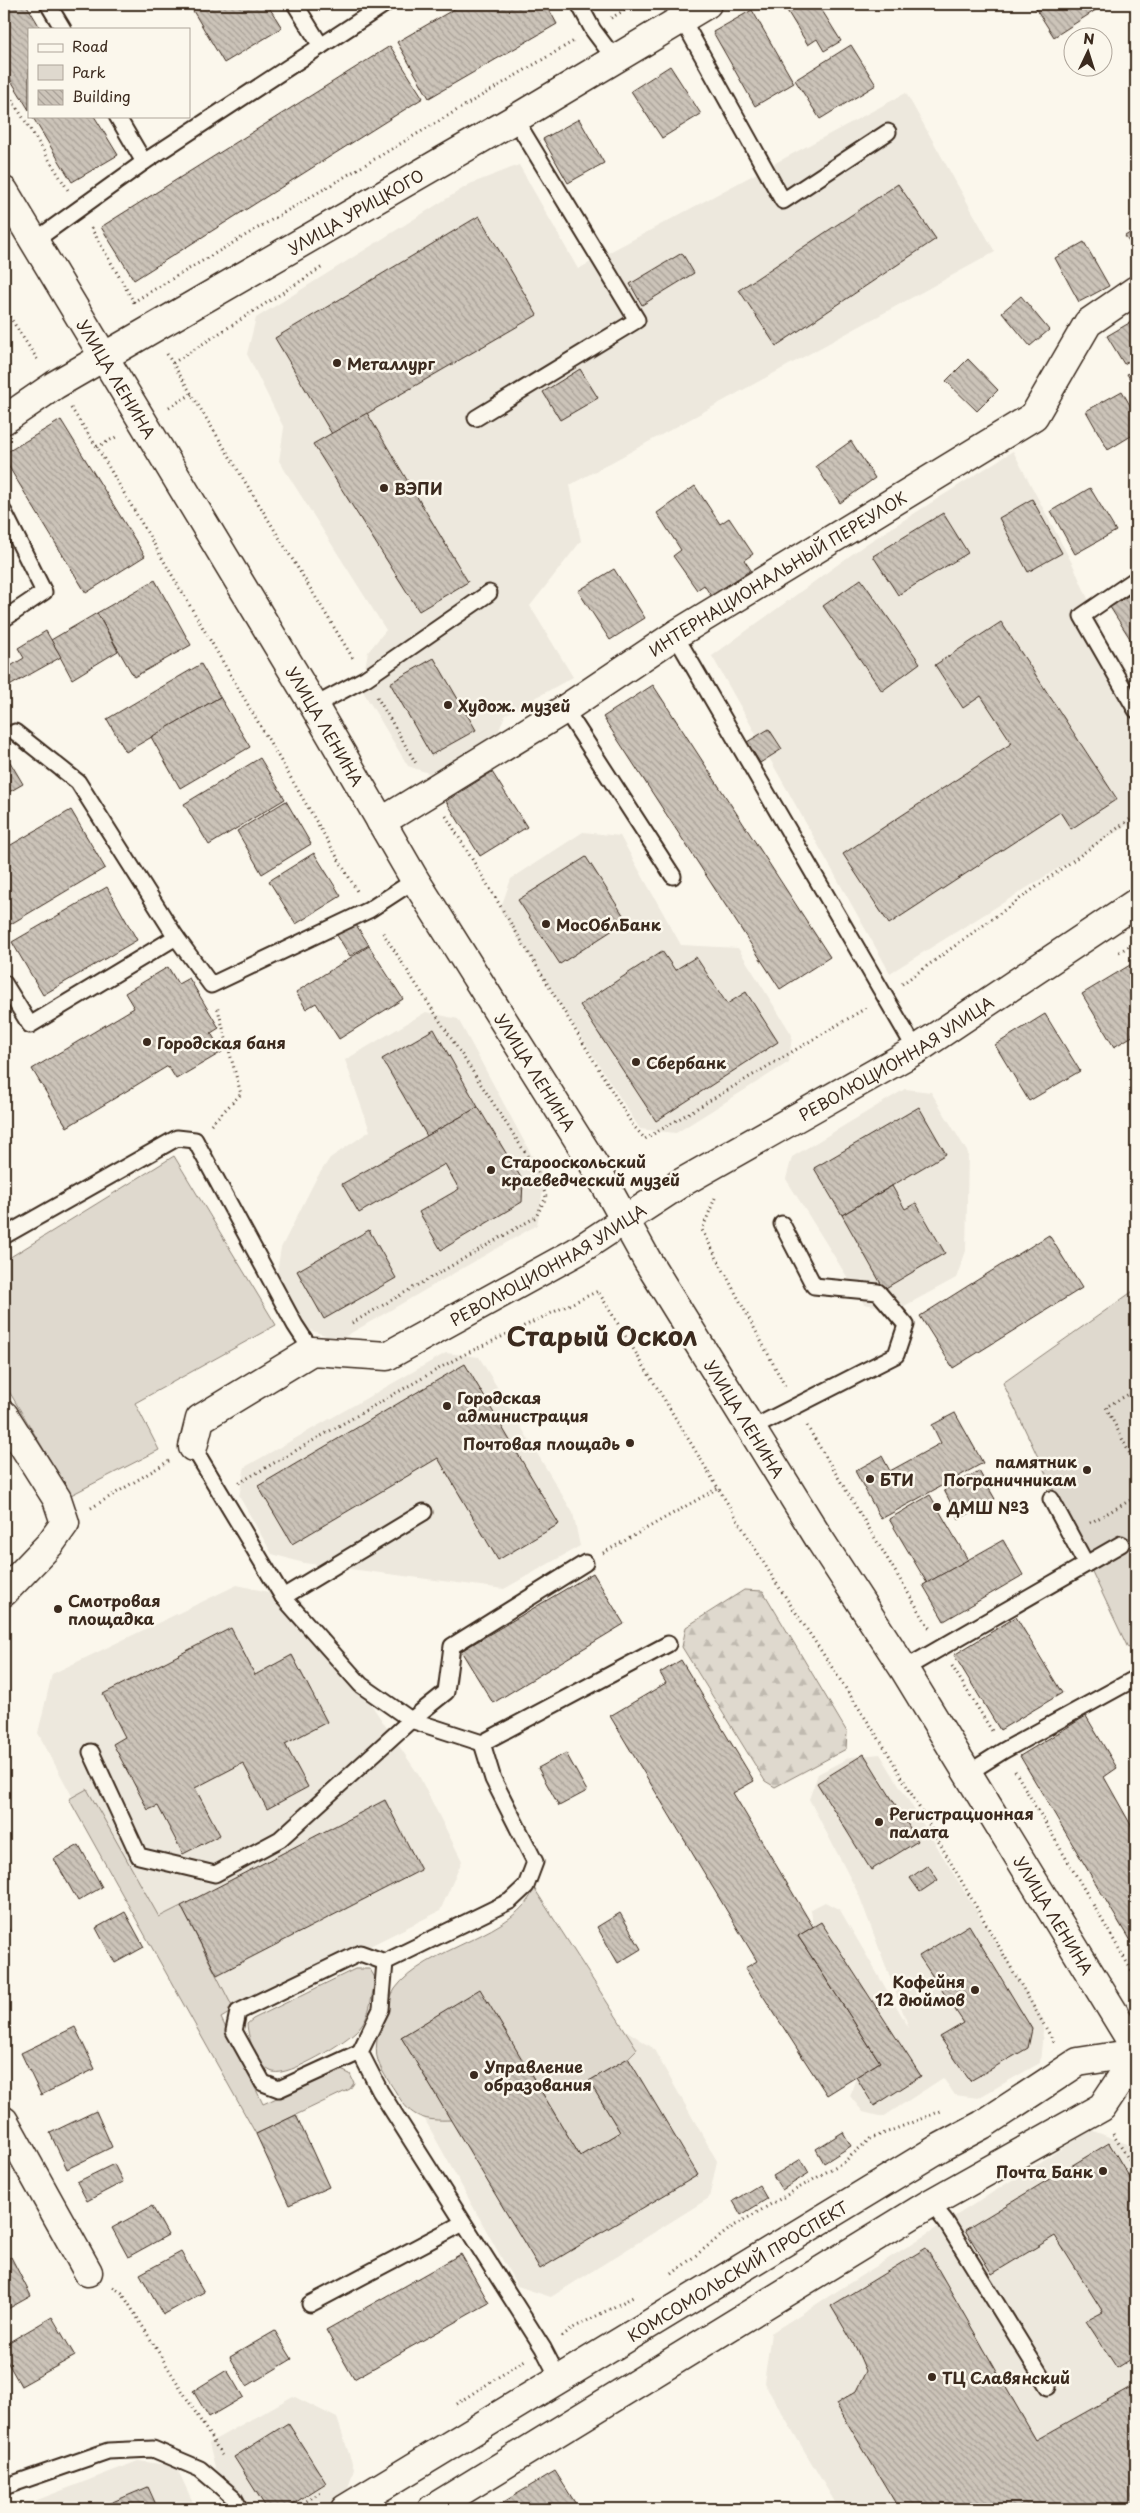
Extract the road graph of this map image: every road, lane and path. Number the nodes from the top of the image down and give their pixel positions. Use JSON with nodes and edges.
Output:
{"nodes":[{"id":1,"x":48,"y":4,"type":"edge"},
{"id":2,"x":296,"y":4,"type":"edge"},
{"id":3,"x":385,"y":4,"type":"edge"},
{"id":4,"x":579,"y":4,"type":"edge"},
{"id":5,"x":635,"y":4,"type":"edge"},
{"id":6,"x":706,"y":4,"type":"edge"},
{"id":7,"x":682,"y":19,"type":"junction"},
{"id":8,"x":63,"y":28,"type":"edge"},
{"id":9,"x":593,"y":30,"type":"junction"},
{"id":10,"x":321,"y":46,"type":"junction"},
{"id":11,"x":614,"y":58,"type":"junction"},
{"id":12,"x":117,"y":118,"type":"edge"},
{"id":13,"x":515,"y":119,"type":"junction"},
{"id":14,"x":888,"y":132,"type":"dead end"},
{"id":15,"x":144,"y":162,"type":"junction"},
{"id":16,"x":4,"y":192,"type":"edge"},
{"id":17,"x":33,"y":242,"type":"junction"},
{"id":18,"x":1136,"y":290,"type":"edge"},
{"id":19,"x":133,"y":302,"type":"dead end"},
{"id":20,"x":4,"y":308,"type":"edge"},
{"id":21,"x":104,"y":358,"type":"junction"},
{"id":22,"x":173,"y":363,"type":"dead end"},
{"id":23,"x":55,"y":385,"type":"junction"},
{"id":24,"x":476,"y":418,"type":"dead end"},
{"id":25,"x":4,"y":420,"type":"edge"},
{"id":26,"x":4,"y":512,"type":"edge"},
{"id":27,"x":1136,"y":579,"type":"edge"},
{"id":28,"x":489,"y":594,"type":"dead end"},
{"id":29,"x":4,"y":619,"type":"edge"},
{"id":30,"x":675,"y":635,"type":"junction"},
{"id":31,"x":366,"y":678,"type":"junction"},
{"id":32,"x":314,"y":706,"type":"junction"},
{"id":33,"x":565,"y":709,"type":"junction"},
{"id":34,"x":1136,"y":710,"type":"edge"},
{"id":35,"x":15,"y":732,"type":"dead end"},
{"id":36,"x":432,"y":791,"type":"junction"},
{"id":37,"x":1136,"y":815,"type":"edge"},
{"id":38,"x":381,"y":822,"type":"junction"},
{"id":39,"x":672,"y":876,"type":"dead end"},
{"id":40,"x":415,"y":880,"type":"junction"},
{"id":41,"x":1136,"y":903,"type":"edge"},
{"id":42,"x":369,"y":910,"type":"junction"},
{"id":43,"x":176,"y":937,"type":"junction"},
{"id":44,"x":4,"y":983,"type":"edge"},
{"id":45,"x":211,"y":985,"type":"junction"},
{"id":46,"x":884,"y":998,"type":"junction"},
{"id":47,"x":916,"y":1050,"type":"junction"},
{"id":48,"x":195,"y":1140,"type":"junction"},
{"id":49,"x":624,"y":1221,"type":"junction"},
{"id":50,"x":782,"y":1224,"type":"dead end"},
{"id":51,"x":702,"y":1230,"type":"dead end"},
{"id":52,"x":4,"y":1236,"type":"edge"},
{"id":53,"x":312,"y":1351,"type":"junction"},
{"id":54,"x":1136,"y":1390,"type":"edge"},
{"id":55,"x":795,"y":1406,"type":"junction"},
{"id":56,"x":4,"y":1415,"type":"edge"},
{"id":57,"x":751,"y":1429,"type":"junction"},
{"id":58,"x":193,"y":1447,"type":"junction"},
{"id":59,"x":1136,"y":1466,"type":"edge"},
{"id":60,"x":718,"y":1488,"type":"junction"},
{"id":61,"x":222,"y":1493,"type":"junction"},
{"id":62,"x":1136,"y":1497,"type":"edge"},
{"id":63,"x":1051,"y":1499,"type":"dead end"},
{"id":64,"x":424,"y":1512,"type":"dead end"},
{"id":65,"x":65,"y":1523,"type":"junction"},
{"id":66,"x":1070,"y":1534,"type":"junction"},
{"id":67,"x":1121,"y":1544,"type":"dead end"},
{"id":68,"x":585,"y":1563,"type":"joint"},
{"id":69,"x":1086,"y":1564,"type":"junction"},
{"id":70,"x":4,"y":1592,"type":"edge"},
{"id":71,"x":283,"y":1597,"type":"junction"},
{"id":72,"x":668,"y":1644,"type":"dead end"},
{"id":73,"x":941,"y":1648,"type":"junction"},
{"id":74,"x":904,"y":1669,"type":"junction"},
{"id":75,"x":1136,"y":1678,"type":"edge"},
{"id":76,"x":411,"y":1720,"type":"junction"},
{"id":77,"x":482,"y":1743,"type":"junction"},
{"id":78,"x":1003,"y":1750,"type":"junction"},
{"id":79,"x":91,"y":1752,"type":"dead end"},
{"id":80,"x":968,"y":1773,"type":"junction"},
{"id":81,"x":385,"y":1962,"type":"junction"},
{"id":82,"x":1136,"y":1978,"type":"edge"},
{"id":83,"x":1057,"y":2048,"type":"dead end"},
{"id":84,"x":360,"y":2052,"type":"junction"},
{"id":85,"x":1136,"y":2053,"type":"edge"},
{"id":86,"x":950,"y":2108,"type":"dead end"},
{"id":87,"x":4,"y":2121,"type":"edge"},
{"id":88,"x":931,"y":2203,"type":"junction"},
{"id":89,"x":463,"y":2223,"type":"junction"},
{"id":90,"x":88,"y":2272,"type":"dead end"},
{"id":91,"x":666,"y":2278,"type":"dead end"},
{"id":92,"x":642,"y":2292,"type":"dead end"},
{"id":93,"x":122,"y":2293,"type":"dead end"},
{"id":94,"x":310,"y":2304,"type":"dead end"},
{"id":95,"x":543,"y":2348,"type":"junction"},
{"id":96,"x":560,"y":2381,"type":"junction"},
{"id":97,"x":1048,"y":2387,"type":"dead end"},
{"id":98,"x":452,"y":2407,"type":"dead end"},
{"id":99,"x":4,"y":2487,"type":"edge"},
{"id":100,"x":327,"y":2488,"type":"dead end"},
{"id":101,"x":237,"y":2504,"type":"edge"},
{"id":102,"x":294,"y":2509,"type":"edge"},
{"id":103,"x":345,"y":2509,"type":"edge"},
{"id":104,"x":432,"y":2509,"type":"edge"}],
"edges":[{"from":1,"to":8,"type":"lane"},
{"from":2,"to":10,"type":"lane"},
{"from":3,"to":10,"type":"lane"},
{"from":4,"to":9,"type":"lane"},
{"from":5,"to":9,"type":"path"},
{"from":6,"to":7,"type":"main road","name":"УЛИЦА УРИЦКОГО"},
{"from":7,"to":11,"type":"main road","name":"УЛИЦА УРИЦКОГО"},
{"from":7,"to":14,"type":"lane"},
{"from":9,"to":11,"type":"lane"},
{"from":9,"to":19,"type":"path"},
{"from":10,"to":15,"type":"lane"},
{"from":11,"to":13,"type":"main road","name":"УЛИЦА УРИЦКОГО"},
{"from":12,"to":15,"type":"lane"},
{"from":13,"to":21,"type":"main road","name":"УЛИЦА УРИЦКОГО"},
{"from":13,"to":24,"type":"lane"},
{"from":15,"to":17,"type":"lane"},
{"from":16,"to":17,"type":"main road","name":"УЛИЦА ЛЕНИНА"},
{"from":17,"to":21,"type":"main road","name":"УЛИЦА ЛЕНИНА"},
{"from":18,"to":30,"type":"main road","name":"ИНТЕРНАЦИОНАЛЬНЫЙ ПЕРЕУЛОК"},
{"from":20,"to":23,"type":"path"},
{"from":21,"to":23,"type":"main road","name":"УЛИЦА УРИЦКОГО"},
{"from":21,"to":32,"type":"main road","name":"УЛИЦА ЛЕНИНА"},
{"from":22,"to":31,"type":"path"},
{"from":23,"to":25,"type":"main road","name":"УЛИЦА УРИЦКОГО"},
{"from":23,"to":42,"type":"path"},
{"from":26,"to":29,"type":"lane"},
{"from":27,"to":34,"type":"lane"},
{"from":28,"to":31,"type":"lane"},
{"from":30,"to":33,"type":"main road","name":"ИНТЕРНАЦИОНАЛЬНЫЙ ПЕРЕУЛОК"},
{"from":30,"to":46,"type":"lane"},
{"from":31,"to":32,"type":"lane"},
{"from":31,"to":36,"type":"path"},
{"from":32,"to":38,"type":"main road","name":"УЛИЦА ЛЕНИНА"},
{"from":33,"to":36,"type":"main road","name":"ИНТЕРНАЦИОНАЛЬНЫЙ ПЕРЕУЛОК"},
{"from":33,"to":39,"type":"lane"},
{"from":35,"to":43,"type":"lane"},
{"from":36,"to":38,"type":"main road","name":"ИНТЕРНАЦИОНАЛЬНЫЙ ПЕРЕУЛОК"},
{"from":36,"to":46,"type":"path"},
{"from":37,"to":46,"type":"path"},
{"from":38,"to":40,"type":"main road","name":"УЛИЦА ЛЕНИНА"},
{"from":40,"to":42,"type":"lane"},
{"from":40,"to":49,"type":"main road","name":"УЛИЦА ЛЕНИНА"},
{"from":41,"to":47,"type":"main road","name":"РЕВОЛЮЦИОННАЯ УЛИЦА"},
{"from":42,"to":45,"type":"lane"},
{"from":42,"to":53,"type":"path"},
{"from":43,"to":44,"type":"lane"},
{"from":43,"to":45,"type":"lane"},
{"from":45,"to":48,"type":"path"},
{"from":46,"to":47,"type":"lane"},
{"from":47,"to":49,"type":"main road","name":"РЕВОЛЮЦИОННАЯ УЛИЦА"},
{"from":48,"to":52,"type":"lane"},
{"from":48,"to":53,"type":"lane"},
{"from":49,"to":53,"type":"main road","name":"РЕВОЛЮЦИОННАЯ УЛИЦА"},
{"from":49,"to":57,"type":"main road","name":"УЛИЦА ЛЕНИНА"},
{"from":50,"to":55,"type":"lane"},
{"from":51,"to":55,"type":"path"},
{"from":53,"to":58,"type":"main road"},
{"from":54,"to":59,"type":"path"},
{"from":55,"to":57,"type":"lane"},
{"from":55,"to":73,"type":"path"},
{"from":56,"to":65,"type":"main road"},
{"from":57,"to":74,"type":"main road","name":"УЛИЦА ЛЕНИНА"},
{"from":58,"to":61,"type":"lane"},
{"from":58,"to":65,"type":"path"},
{"from":60,"to":61,"type":"path"},
{"from":60,"to":68,"type":"path"},
{"from":60,"to":83,"type":"path"},
{"from":61,"to":71,"type":"lane"},
{"from":62,"to":66,"type":"path"},
{"from":63,"to":66,"type":"lane"},
{"from":64,"to":71,"type":"lane"},
{"from":65,"to":70,"type":"main road"},
{"from":66,"to":69,"type":"lane"},
{"from":67,"to":69,"type":"lane"},
{"from":68,"to":76,"type":"lane"},
{"from":69,"to":73,"type":"lane"},
{"from":71,"to":76,"type":"lane"},
{"from":72,"to":77,"type":"lane"},
{"from":73,"to":74,"type":"lane"},
{"from":73,"to":78,"type":"path"},
{"from":74,"to":80,"type":"main road","name":"УЛИЦА ЛЕНИНА"},
{"from":75,"to":78,"type":"lane"},
{"from":76,"to":77,"type":"lane"},
{"from":76,"to":79,"type":"lane"},
{"from":77,"to":81,"type":"lane"},
{"from":78,"to":80,"type":"lane"},
{"from":78,"to":82,"type":"path"},
{"from":80,"to":85,"type":"main road","name":"УЛИЦА ЛЕНИНА"},
{"from":81,"to":84,"type":"lane"},
{"from":81,"to":84,"type":"lane"},
{"from":84,"to":89,"type":"lane"},
{"from":85,"to":88,"type":"main road"},
{"from":85,"to":96,"type":"main road","name":"КОМСОМОЛЬСКИЙ ПРОСПЕКТ"},
{"from":86,"to":91,"type":"path"},
{"from":87,"to":90,"type":"main road"},
{"from":88,"to":97,"type":"lane"},
{"from":88,"to":104,"type":"main road"},
{"from":89,"to":94,"type":"lane"},
{"from":89,"to":95,"type":"lane"},
{"from":92,"to":95,"type":"path"},
{"from":93,"to":101,"type":"path"},
{"from":95,"to":96,"type":"lane"},
{"from":95,"to":98,"type":"path"},
{"from":96,"to":103,"type":"main road","name":"КОМСОМОЛЬСКИЙ ПРОСПЕКТ"},
{"from":99,"to":101,"type":"lane"},
{"from":100,"to":102,"type":"path"}]}
